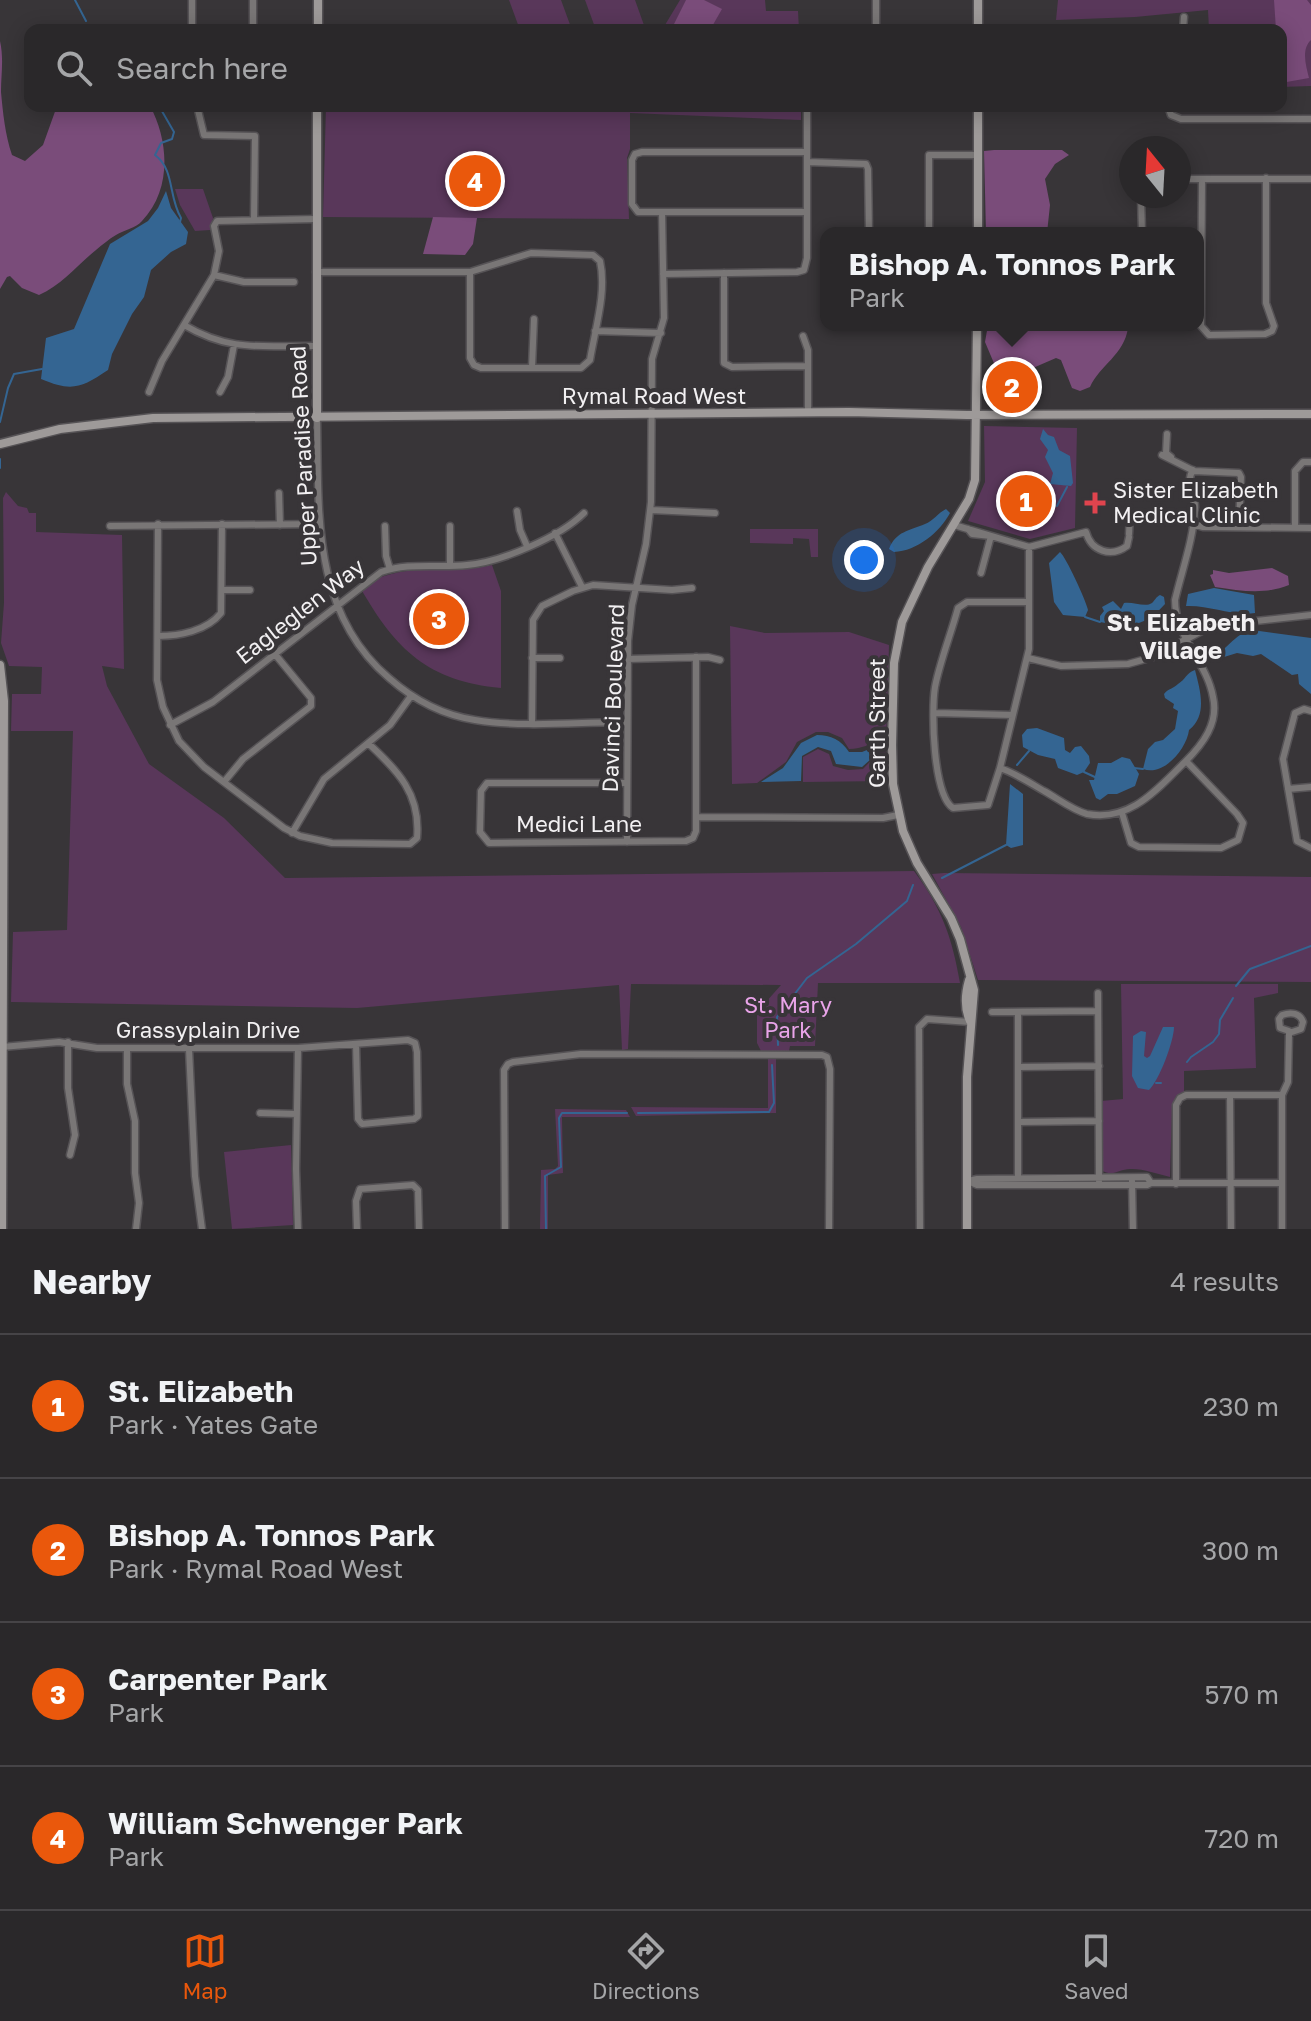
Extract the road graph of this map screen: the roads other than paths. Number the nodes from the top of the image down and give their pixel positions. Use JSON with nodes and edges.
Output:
{"nodes":[{"id":1,"x":192,"y":0,"type":"edge"},
{"id":2,"x":253,"y":0,"type":"edge"},
{"id":3,"x":318,"y":0,"type":"edge"},
{"id":4,"x":876,"y":0,"type":"edge"},
{"id":5,"x":978,"y":0,"type":"edge"},
{"id":6,"x":192,"y":24,"type":"edge"},
{"id":7,"x":253,"y":24,"type":"edge"},
{"id":8,"x":318,"y":24,"type":"edge"},
{"id":9,"x":876,"y":24,"type":"edge"},
{"id":10,"x":978,"y":24,"type":"edge"},
{"id":11,"x":198,"y":112,"type":"edge"},
{"id":12,"x":317,"y":112,"type":"edge"},
{"id":13,"x":807,"y":112,"type":"edge"},
{"id":14,"x":978,"y":112,"type":"edge"},
{"id":15,"x":1170,"y":112,"type":"edge"},
{"id":16,"x":1311,"y":119,"type":"edge"},
{"id":17,"x":807,"y":152,"type":"junction"},
{"id":18,"x":977,"y":155,"type":"junction"},
{"id":19,"x":807,"y":162,"type":"junction"},
{"id":20,"x":1266,"y":178,"type":"junction"},
{"id":21,"x":1191,"y":179,"type":"edge"},
{"id":22,"x":1202,"y":179,"type":"junction"},
{"id":23,"x":1311,"y":179,"type":"edge"},
{"id":24,"x":662,"y":212,"type":"junction"},
{"id":25,"x":807,"y":212,"type":"junction"},
{"id":26,"x":254,"y":219,"type":"junction"},
{"id":27,"x":316,"y":219,"type":"junction"},
{"id":28,"x":869,"y":227,"type":"edge"},
{"id":29,"x":929,"y":227,"type":"edge"},
{"id":30,"x":978,"y":227,"type":"edge"},
{"id":31,"x":1201,"y":227,"type":"edge"},
{"id":32,"x":316,"y":272,"type":"junction"},
{"id":33,"x":470,"y":272,"type":"junction"},
{"id":34,"x":724,"y":273,"type":"junction"},
{"id":35,"x":663,"y":274,"type":"junction"},
{"id":36,"x":214,"y":275,"type":"junction"},
{"id":37,"x":294,"y":282,"type":"dead end"},
{"id":38,"x":534,"y":319,"type":"dead end"},
{"id":39,"x":184,"y":325,"type":"junction"},
{"id":40,"x":595,"y":331,"type":"junction"},
{"id":41,"x":977,"y":331,"type":"edge"},
{"id":42,"x":1204,"y":331,"type":"edge"},
{"id":43,"x":661,"y":333,"type":"junction"},
{"id":44,"x":803,"y":336,"type":"dead end"},
{"id":45,"x":234,"y":345,"type":"junction"},
{"id":46,"x":316,"y":346,"type":"junction"},
{"id":47,"x":808,"y":366,"type":"junction"},
{"id":48,"x":532,"y":367,"type":"junction"},
{"id":49,"x":149,"y":392,"type":"dead end"},
{"id":50,"x":220,"y":392,"type":"dead end"},
{"id":51,"x":808,"y":413,"type":"junction"},
{"id":52,"x":652,"y":414,"type":"junction"},
{"id":53,"x":1311,"y":414,"type":"edge"},
{"id":54,"x":977,"y":415,"type":"junction"},
{"id":55,"x":317,"y":418,"type":"junction"},
{"id":56,"x":1167,"y":434,"type":"dead end"},
{"id":57,"x":0,"y":444,"type":"edge"},
{"id":58,"x":1162,"y":455,"type":"dead end"},
{"id":59,"x":1171,"y":457,"type":"junction"},
{"id":60,"x":1311,"y":462,"type":"edge"},
{"id":61,"x":1193,"y":470,"type":"junction"},
{"id":62,"x":279,"y":493,"type":"dead end"},
{"id":63,"x":651,"y":510,"type":"junction"},
{"id":64,"x":517,"y":511,"type":"dead end"},
{"id":65,"x":584,"y":513,"type":"dead end"},
{"id":66,"x":715,"y":513,"type":"dead end"},
{"id":67,"x":158,"y":524,"type":"junction"},
{"id":68,"x":222,"y":524,"type":"junction"},
{"id":69,"x":320,"y":524,"type":"junction"},
{"id":70,"x":1194,"y":524,"type":"junction"},
{"id":71,"x":280,"y":525,"type":"junction"},
{"id":72,"x":954,"y":525,"type":"junction"},
{"id":73,"x":1239,"y":525,"type":"junction"},
{"id":74,"x":110,"y":526,"type":"dead end"},
{"id":75,"x":385,"y":526,"type":"dead end"},
{"id":76,"x":450,"y":526,"type":"dead end"},
{"id":77,"x":1295,"y":528,"type":"junction"},
{"id":78,"x":1311,"y":528,"type":"edge"},
{"id":79,"x":555,"y":533,"type":"junction"},
{"id":80,"x":991,"y":536,"type":"junction"},
{"id":81,"x":527,"y":546,"type":"junction"},
{"id":82,"x":1029,"y":547,"type":"junction"},
{"id":83,"x":450,"y":566,"type":"junction"},
{"id":84,"x":390,"y":569,"type":"junction"},
{"id":85,"x":981,"y":573,"type":"dead end"},
{"id":86,"x":582,"y":587,"type":"junction"},
{"id":87,"x":636,"y":587,"type":"junction"},
{"id":88,"x":692,"y":588,"type":"dead end"},
{"id":89,"x":222,"y":590,"type":"junction"},
{"id":90,"x":250,"y":590,"type":"dead end"},
{"id":91,"x":1029,"y":602,"type":"junction"},
{"id":92,"x":336,"y":605,"type":"junction"},
{"id":93,"x":1311,"y":615,"type":"edge"},
{"id":94,"x":158,"y":636,"type":"junction"},
{"id":95,"x":1185,"y":639,"type":"junction"},
{"id":96,"x":274,"y":653,"type":"junction"},
{"id":97,"x":696,"y":657,"type":"junction"},
{"id":98,"x":532,"y":658,"type":"junction"},
{"id":99,"x":560,"y":658,"type":"dead end"},
{"id":100,"x":1028,"y":658,"type":"junction"},
{"id":101,"x":627,"y":659,"type":"junction"},
{"id":102,"x":720,"y":660,"type":"dead end"},
{"id":103,"x":0,"y":665,"type":"edge"},
{"id":104,"x":411,"y":696,"type":"junction"},
{"id":105,"x":1311,"y":711,"type":"edge"},
{"id":106,"x":935,"y":713,"type":"junction"},
{"id":107,"x":1013,"y":715,"type":"junction"},
{"id":108,"x":532,"y":722,"type":"junction"},
{"id":109,"x":627,"y":722,"type":"junction"},
{"id":110,"x":170,"y":725,"type":"junction"},
{"id":111,"x":368,"y":743,"type":"junction"},
{"id":112,"x":1186,"y":761,"type":"junction"},
{"id":113,"x":1000,"y":768,"type":"junction"},
{"id":114,"x":224,"y":782,"type":"junction"},
{"id":115,"x":627,"y":783,"type":"junction"},
{"id":116,"x":1311,"y":787,"type":"edge"},
{"id":117,"x":1288,"y":789,"type":"junction"},
{"id":118,"x":1122,"y":813,"type":"junction"},
{"id":119,"x":898,"y":815,"type":"junction"},
{"id":120,"x":696,"y":817,"type":"junction"},
{"id":121,"x":292,"y":833,"type":"junction"},
{"id":122,"x":627,"y":842,"type":"junction"},
{"id":123,"x":1307,"y":847,"type":"edge"},
{"id":124,"x":1098,"y":993,"type":"dead end"},
{"id":125,"x":1098,"y":1011,"type":"junction"},
{"id":126,"x":992,"y":1012,"type":"dead end"},
{"id":127,"x":1018,"y":1012,"type":"junction"},
{"id":128,"x":970,"y":1022,"type":"junction"},
{"id":129,"x":1289,"y":1031,"type":"dead end"},
{"id":130,"x":68,"y":1042,"type":"junction"},
{"id":131,"x":356,"y":1044,"type":"junction"},
{"id":132,"x":2,"y":1047,"type":"edge"},
{"id":133,"x":127,"y":1048,"type":"junction"},
{"id":134,"x":298,"y":1048,"type":"junction"},
{"id":135,"x":189,"y":1049,"type":"junction"},
{"id":136,"x":1099,"y":1066,"type":"junction"},
{"id":137,"x":1019,"y":1067,"type":"junction"},
{"id":138,"x":1230,"y":1095,"type":"junction"},
{"id":139,"x":1282,"y":1095,"type":"junction"},
{"id":140,"x":260,"y":1113,"type":"dead end"},
{"id":141,"x":297,"y":1114,"type":"junction"},
{"id":142,"x":1099,"y":1121,"type":"junction"},
{"id":143,"x":1019,"y":1122,"type":"junction"},
{"id":144,"x":70,"y":1155,"type":"dead end"},
{"id":145,"x":1018,"y":1178,"type":"junction"},
{"id":146,"x":968,"y":1181,"type":"junction"},
{"id":147,"x":1099,"y":1181,"type":"junction"},
{"id":148,"x":1132,"y":1181,"type":"junction"},
{"id":149,"x":1230,"y":1183,"type":"junction"},
{"id":150,"x":1282,"y":1183,"type":"junction"},
{"id":151,"x":1176,"y":1184,"type":"junction"},
{"id":152,"x":2,"y":1229,"type":"edge"},
{"id":153,"x":136,"y":1229,"type":"edge"},
{"id":154,"x":202,"y":1229,"type":"edge"},
{"id":155,"x":298,"y":1229,"type":"edge"},
{"id":156,"x":357,"y":1229,"type":"edge"},
{"id":157,"x":419,"y":1229,"type":"edge"},
{"id":158,"x":505,"y":1229,"type":"edge"},
{"id":159,"x":829,"y":1229,"type":"edge"},
{"id":160,"x":920,"y":1229,"type":"edge"},
{"id":161,"x":967,"y":1229,"type":"edge"},
{"id":162,"x":1133,"y":1229,"type":"edge"},
{"id":163,"x":1231,"y":1229,"type":"edge"},
{"id":164,"x":1282,"y":1229,"type":"edge"}],
"edges":[{"from":1,"to":6,"type":"street"},
{"from":2,"to":7,"type":"street"},
{"from":3,"to":8,"type":"main road"},
{"from":4,"to":9,"type":"street"},
{"from":5,"to":10,"type":"main road"},
{"from":11,"to":26,"type":"street"},
{"from":12,"to":27,"type":"main road","name":"Upper Paradise Road"},
{"from":13,"to":17,"type":"street"},
{"from":14,"to":18,"type":"main road"},
{"from":15,"to":16,"type":"street"},
{"from":17,"to":19,"type":"street"},
{"from":17,"to":24,"type":"street"},
{"from":18,"to":29,"type":"street"},
{"from":18,"to":30,"type":"main road"},
{"from":19,"to":25,"type":"street"},
{"from":19,"to":28,"type":"street"},
{"from":20,"to":22,"type":"street"},
{"from":20,"to":23,"type":"street"},
{"from":20,"to":42,"type":"street"},
{"from":21,"to":22,"type":"street"},
{"from":22,"to":31,"type":"street"},
{"from":24,"to":25,"type":"street"},
{"from":24,"to":35,"type":"street","name":"Davinci Boulevard"},
{"from":25,"to":34,"type":"street"},
{"from":26,"to":27,"type":"street"},
{"from":26,"to":36,"type":"street"},
{"from":27,"to":32,"type":"main road","name":"Upper Paradise Road"},
{"from":32,"to":33,"type":"street"},
{"from":32,"to":46,"type":"main road","name":"Upper Paradise Road"},
{"from":33,"to":40,"type":"street"},
{"from":33,"to":48,"type":"street"},
{"from":34,"to":35,"type":"street"},
{"from":34,"to":47,"type":"street"},
{"from":35,"to":43,"type":"street","name":"Davinci Boulevard"},
{"from":36,"to":37,"type":"street"},
{"from":36,"to":39,"type":"street"},
{"from":38,"to":48,"type":"street"},
{"from":39,"to":45,"type":"street"},
{"from":39,"to":49,"type":"street"},
{"from":40,"to":43,"type":"street"},
{"from":40,"to":48,"type":"street"},
{"from":41,"to":54,"type":"main road","name":"Garth Street"},
{"from":43,"to":52,"type":"street","name":"Davinci Boulevard"},
{"from":44,"to":47,"type":"street"},
{"from":45,"to":46,"type":"street"},
{"from":45,"to":50,"type":"street"},
{"from":46,"to":55,"type":"main road","name":"Upper Paradise Road"},
{"from":47,"to":51,"type":"street"},
{"from":51,"to":52,"type":"main road","name":"Rymal Road West"},
{"from":51,"to":54,"type":"main road","name":"Rymal Road West"},
{"from":52,"to":55,"type":"main road","name":"Rymal Road West"},
{"from":52,"to":63,"type":"street","name":"Davinci Boulevard"},
{"from":53,"to":54,"type":"main road","name":"Rymal Road West"},
{"from":54,"to":72,"type":"main road","name":"Garth Street"},
{"from":55,"to":57,"type":"main road","name":"Rymal Road West"},
{"from":55,"to":69,"type":"street","name":"Upper Paradise Road"},
{"from":56,"to":59,"type":"street"},
{"from":58,"to":59,"type":"street"},
{"from":59,"to":61,"type":"street"},
{"from":60,"to":77,"type":"street"},
{"from":61,"to":70,"type":"street"},
{"from":61,"to":73,"type":"street"},
{"from":62,"to":71,"type":"street"},
{"from":63,"to":66,"type":"street"},
{"from":63,"to":87,"type":"street","name":"Davinci Boulevard"},
{"from":64,"to":81,"type":"street"},
{"from":65,"to":79,"type":"street","name":"Eagleglen Way"},
{"from":67,"to":68,"type":"street"},
{"from":67,"to":74,"type":"street"},
{"from":67,"to":94,"type":"street"},
{"from":68,"to":71,"type":"street"},
{"from":68,"to":89,"type":"street"},
{"from":69,"to":71,"type":"street"},
{"from":69,"to":92,"type":"street","name":"Upper Paradise Road"},
{"from":70,"to":73,"type":"street"},
{"from":70,"to":82,"type":"street"},
{"from":70,"to":95,"type":"street"},
{"from":72,"to":80,"type":"street"},
{"from":72,"to":119,"type":"main road","name":"Garth Street"},
{"from":73,"to":77,"type":"street"},
{"from":75,"to":84,"type":"street"},
{"from":76,"to":83,"type":"street"},
{"from":77,"to":78,"type":"street"},
{"from":79,"to":81,"type":"street","name":"Eagleglen Way"},
{"from":79,"to":86,"type":"street"},
{"from":80,"to":82,"type":"street"},
{"from":80,"to":85,"type":"street"},
{"from":81,"to":83,"type":"street","name":"Eagleglen Way"},
{"from":82,"to":91,"type":"street"},
{"from":83,"to":84,"type":"street","name":"Eagleglen Way"},
{"from":84,"to":92,"type":"street","name":"Eagleglen Way"},
{"from":86,"to":87,"type":"street"},
{"from":86,"to":98,"type":"street"},
{"from":87,"to":88,"type":"street"},
{"from":87,"to":101,"type":"street","name":"Davinci Boulevard"},
{"from":89,"to":90,"type":"street"},
{"from":89,"to":94,"type":"street"},
{"from":91,"to":100,"type":"street"},
{"from":91,"to":106,"type":"street"},
{"from":92,"to":96,"type":"street","name":"Eagleglen Way"},
{"from":92,"to":104,"type":"street","name":"Upper Paradise Road"},
{"from":93,"to":95,"type":"street"},
{"from":94,"to":110,"type":"street"},
{"from":95,"to":100,"type":"street"},
{"from":95,"to":112,"type":"street"},
{"from":96,"to":110,"type":"street","name":"Eagleglen Way"},
{"from":96,"to":114,"type":"street"},
{"from":97,"to":101,"type":"street"},
{"from":97,"to":102,"type":"street"},
{"from":97,"to":120,"type":"street"},
{"from":98,"to":99,"type":"street"},
{"from":98,"to":108,"type":"street"},
{"from":100,"to":107,"type":"street"},
{"from":101,"to":109,"type":"street","name":"Davinci Boulevard"},
{"from":103,"to":132,"type":"main road"},
{"from":104,"to":108,"type":"street","name":"Upper Paradise Road"},
{"from":104,"to":111,"type":"street"},
{"from":105,"to":117,"type":"street"},
{"from":106,"to":107,"type":"street"},
{"from":106,"to":113,"type":"street"},
{"from":107,"to":113,"type":"street"},
{"from":108,"to":109,"type":"street","name":"Upper Paradise Road"},
{"from":109,"to":115,"type":"street","name":"Davinci Boulevard"},
{"from":110,"to":114,"type":"street"},
{"from":111,"to":121,"type":"street"},
{"from":111,"to":121,"type":"street"},
{"from":112,"to":118,"type":"street"},
{"from":112,"to":118,"type":"street"},
{"from":113,"to":118,"type":"street"},
{"from":114,"to":121,"type":"street"},
{"from":115,"to":122,"type":"street","name":"Davinci Boulevard"},
{"from":115,"to":122,"type":"street","name":"Medici Lane"},
{"from":116,"to":117,"type":"street"},
{"from":117,"to":123,"type":"street"},
{"from":119,"to":120,"type":"street"},
{"from":119,"to":128,"type":"main road","name":"Garth Street"},
{"from":120,"to":122,"type":"street","name":"Medici Lane"},
{"from":124,"to":125,"type":"street"},
{"from":125,"to":127,"type":"street"},
{"from":125,"to":136,"type":"street"},
{"from":126,"to":127,"type":"street"},
{"from":127,"to":137,"type":"street"},
{"from":128,"to":146,"type":"main road","name":"Garth Street"},
{"from":128,"to":160,"type":"street"},
{"from":129,"to":139,"type":"street"},
{"from":130,"to":132,"type":"street","name":"Grassyplain Drive"},
{"from":130,"to":133,"type":"street","name":"Grassyplain Drive"},
{"from":130,"to":144,"type":"street"},
{"from":131,"to":131,"type":"street","name":"Grassyplain Drive"},
{"from":131,"to":134,"type":"street","name":"Grassyplain Drive"},
{"from":132,"to":152,"type":"main road"},
{"from":133,"to":135,"type":"street","name":"Grassyplain Drive"},
{"from":133,"to":153,"type":"street"},
{"from":134,"to":135,"type":"street","name":"Grassyplain Drive"},
{"from":134,"to":141,"type":"street"},
{"from":135,"to":154,"type":"street"},
{"from":136,"to":137,"type":"street"},
{"from":136,"to":142,"type":"street"},
{"from":137,"to":143,"type":"street"},
{"from":138,"to":139,"type":"street"},
{"from":138,"to":149,"type":"street"},
{"from":138,"to":151,"type":"street"},
{"from":139,"to":150,"type":"street"},
{"from":140,"to":141,"type":"street"},
{"from":141,"to":155,"type":"street"},
{"from":142,"to":143,"type":"street"},
{"from":142,"to":147,"type":"street"},
{"from":143,"to":145,"type":"street"},
{"from":145,"to":146,"type":"street"},
{"from":145,"to":147,"type":"street"},
{"from":146,"to":147,"type":"street"},
{"from":146,"to":161,"type":"main road","name":"Garth Street"},
{"from":147,"to":148,"type":"street"},
{"from":148,"to":151,"type":"street"},
{"from":148,"to":162,"type":"street"},
{"from":149,"to":150,"type":"street"},
{"from":149,"to":151,"type":"street"},
{"from":149,"to":163,"type":"street"},
{"from":150,"to":164,"type":"street"},
{"from":156,"to":157,"type":"street"},
{"from":158,"to":159,"type":"street"}]}
